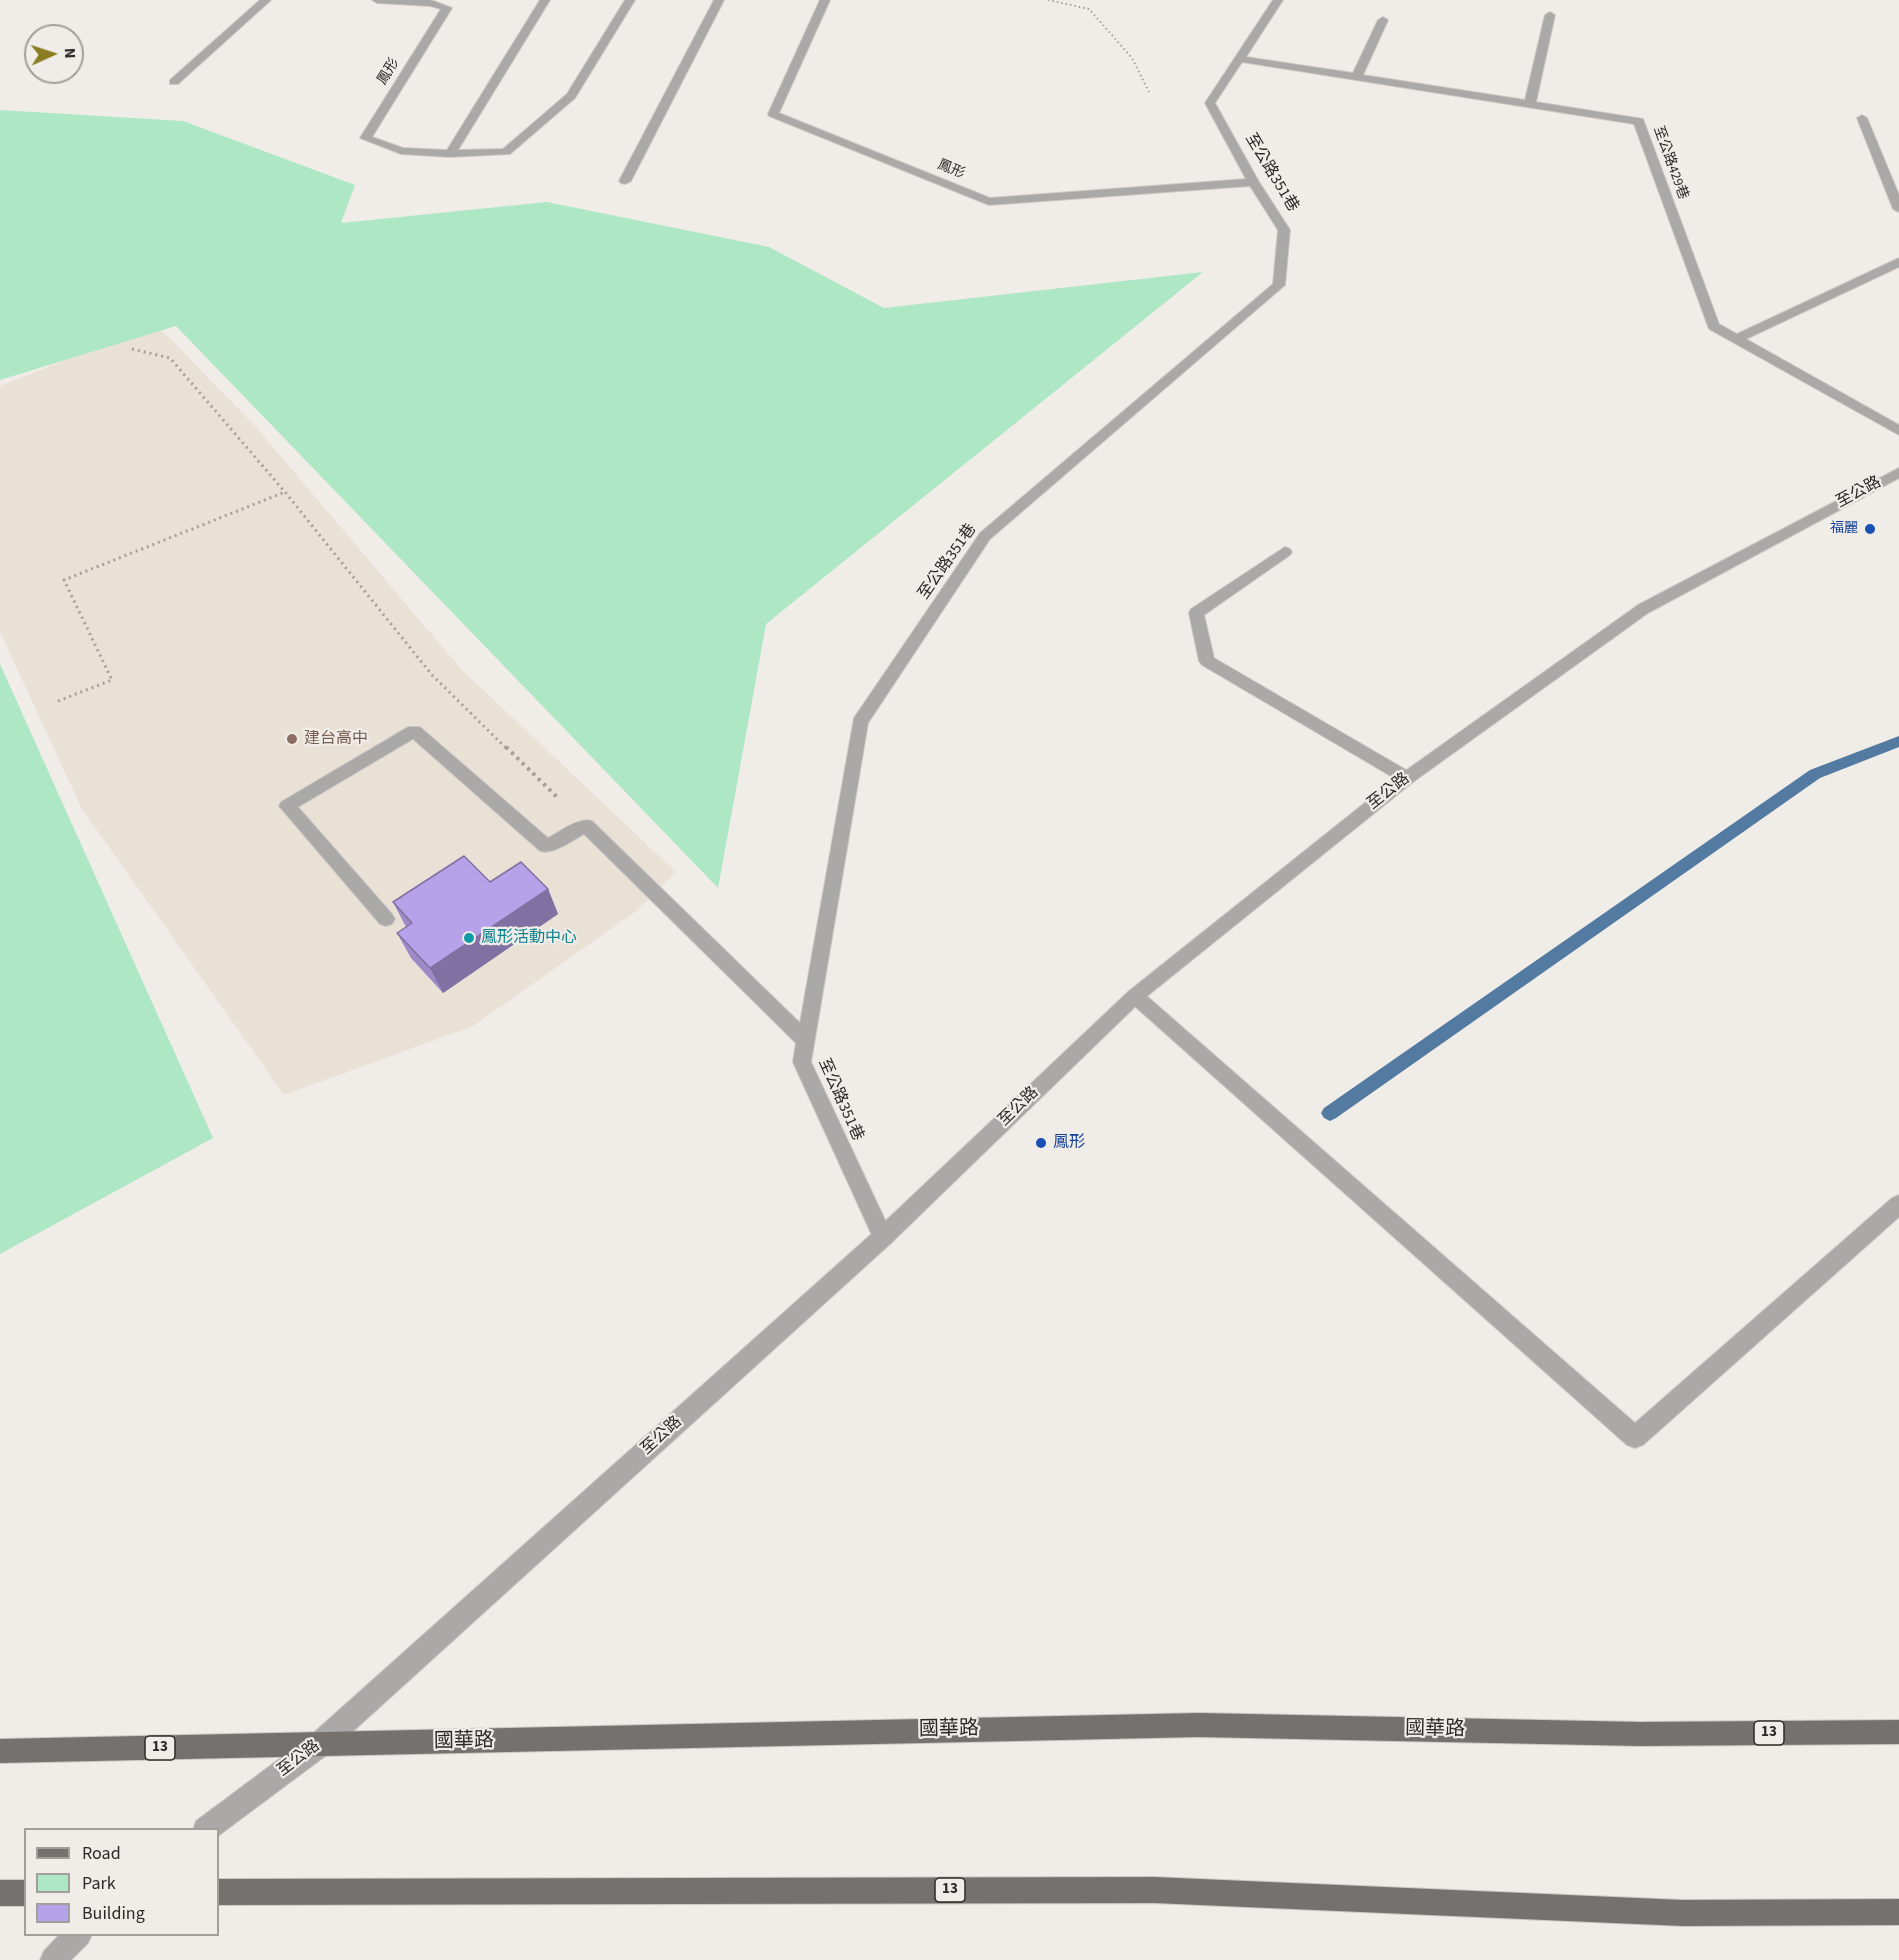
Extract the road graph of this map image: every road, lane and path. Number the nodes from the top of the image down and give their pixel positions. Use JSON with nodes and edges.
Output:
{"nodes":[{"id":1,"x":266,"y":0,"type":"edge"},
{"id":2,"x":377,"y":0,"type":"edge"},
{"id":3,"x":545,"y":0,"type":"edge"},
{"id":4,"x":630,"y":0,"type":"edge"},
{"id":5,"x":719,"y":0,"type":"edge"},
{"id":6,"x":825,"y":0,"type":"edge"},
{"id":7,"x":1048,"y":0,"type":"edge"},
{"id":8,"x":1278,"y":0,"type":"edge"},
{"id":9,"x":1550,"y":15,"type":"dead end"},
{"id":10,"x":1383,"y":20,"type":"dead end"},
{"id":11,"x":1239,"y":58,"type":"junction"},
{"id":12,"x":1357,"y":76,"type":"junction"},
{"id":13,"x":174,"y":82,"type":"dead end"},
{"id":14,"x":1149,"y":92,"type":"dead end"},
{"id":15,"x":1530,"y":104,"type":"junction"},
{"id":16,"x":1862,"y":118,"type":"dead end"},
{"id":17,"x":450,"y":154,"type":"junction"},
{"id":18,"x":625,"y":181,"type":"dead end"},
{"id":19,"x":1253,"y":182,"type":"junction"},
{"id":20,"x":1899,"y":209,"type":"edge"},
{"id":21,"x":1899,"y":262,"type":"edge"},
{"id":22,"x":1737,"y":339,"type":"junction"},
{"id":23,"x":132,"y":349,"type":"dead end"},
{"id":24,"x":1899,"y":431,"type":"edge"},
{"id":25,"x":1899,"y":472,"type":"edge"},
{"id":26,"x":285,"y":492,"type":"junction"},
{"id":27,"x":1285,"y":552,"type":"dead end"},
{"id":28,"x":58,"y":701,"type":"dead end"},
{"id":29,"x":1407,"y":778,"type":"junction"},
{"id":30,"x":586,"y":826,"type":"junction"},
{"id":31,"x":386,"y":919,"type":"dead end"},
{"id":32,"x":1135,"y":996,"type":"junction"},
{"id":33,"x":806,"y":1041,"type":"junction"},
{"id":34,"x":1899,"y":1204,"type":"edge"},
{"id":35,"x":884,"y":1237,"type":"junction"},
{"id":36,"x":1899,"y":1732,"type":"edge"},
{"id":37,"x":319,"y":1744,"type":"junction"},
{"id":38,"x":0,"y":1751,"type":"edge"},
{"id":39,"x":208,"y":1828,"type":"edge"},
{"id":40,"x":219,"y":1892,"type":"edge"},
{"id":41,"x":0,"y":1893,"type":"edge"},
{"id":42,"x":24,"y":1893,"type":"edge"},
{"id":43,"x":1899,"y":1912,"type":"edge"},
{"id":44,"x":77,"y":1936,"type":"edge"},
{"id":45,"x":53,"y":1960,"type":"edge"}],
"edges":[{"from":1,"to":13,"type":"street"},
{"from":2,"to":17,"type":"street","name":"鳳形"},
{"from":3,"to":17,"type":"street"},
{"from":4,"to":17,"type":"street","name":"鳳形"},
{"from":5,"to":18,"type":"street"},
{"from":6,"to":19,"type":"street","name":"鳳形"},
{"from":7,"to":14,"type":"path"},
{"from":8,"to":11,"type":"street","name":"至公路351巷"},
{"from":9,"to":15,"type":"street"},
{"from":10,"to":12,"type":"street"},
{"from":11,"to":12,"type":"street","name":"至公路429巷"},
{"from":11,"to":19,"type":"street","name":"至公路351巷"},
{"from":12,"to":15,"type":"street","name":"至公路429巷"},
{"from":15,"to":22,"type":"street","name":"至公路429巷"},
{"from":16,"to":20,"type":"street"},
{"from":19,"to":33,"type":"street","name":"至公路351巷"},
{"from":21,"to":22,"type":"street"},
{"from":22,"to":24,"type":"street","name":"至公路429巷"},
{"from":23,"to":26,"type":"path"},
{"from":25,"to":29,"type":"street","name":"至公路"},
{"from":26,"to":28,"type":"path"},
{"from":26,"to":30,"type":"path"},
{"from":27,"to":29,"type":"street"},
{"from":29,"to":32,"type":"street","name":"至公路"},
{"from":30,"to":31,"type":"street"},
{"from":30,"to":33,"type":"street"},
{"from":32,"to":34,"type":"street"},
{"from":32,"to":35,"type":"street","name":"至公路"},
{"from":33,"to":35,"type":"street","name":"至公路351巷"},
{"from":35,"to":37,"type":"street","name":"至公路"},
{"from":36,"to":37,"type":"main road","name":"國華路","number":"13"},
{"from":37,"to":38,"type":"main road","name":"國華路","number":"13"},
{"from":37,"to":39,"type":"street","name":"至公路"},
{"from":40,"to":43,"type":"main road","number":"13"},
{"from":41,"to":42,"type":"main road"},
{"from":44,"to":45,"type":"street"}]}
